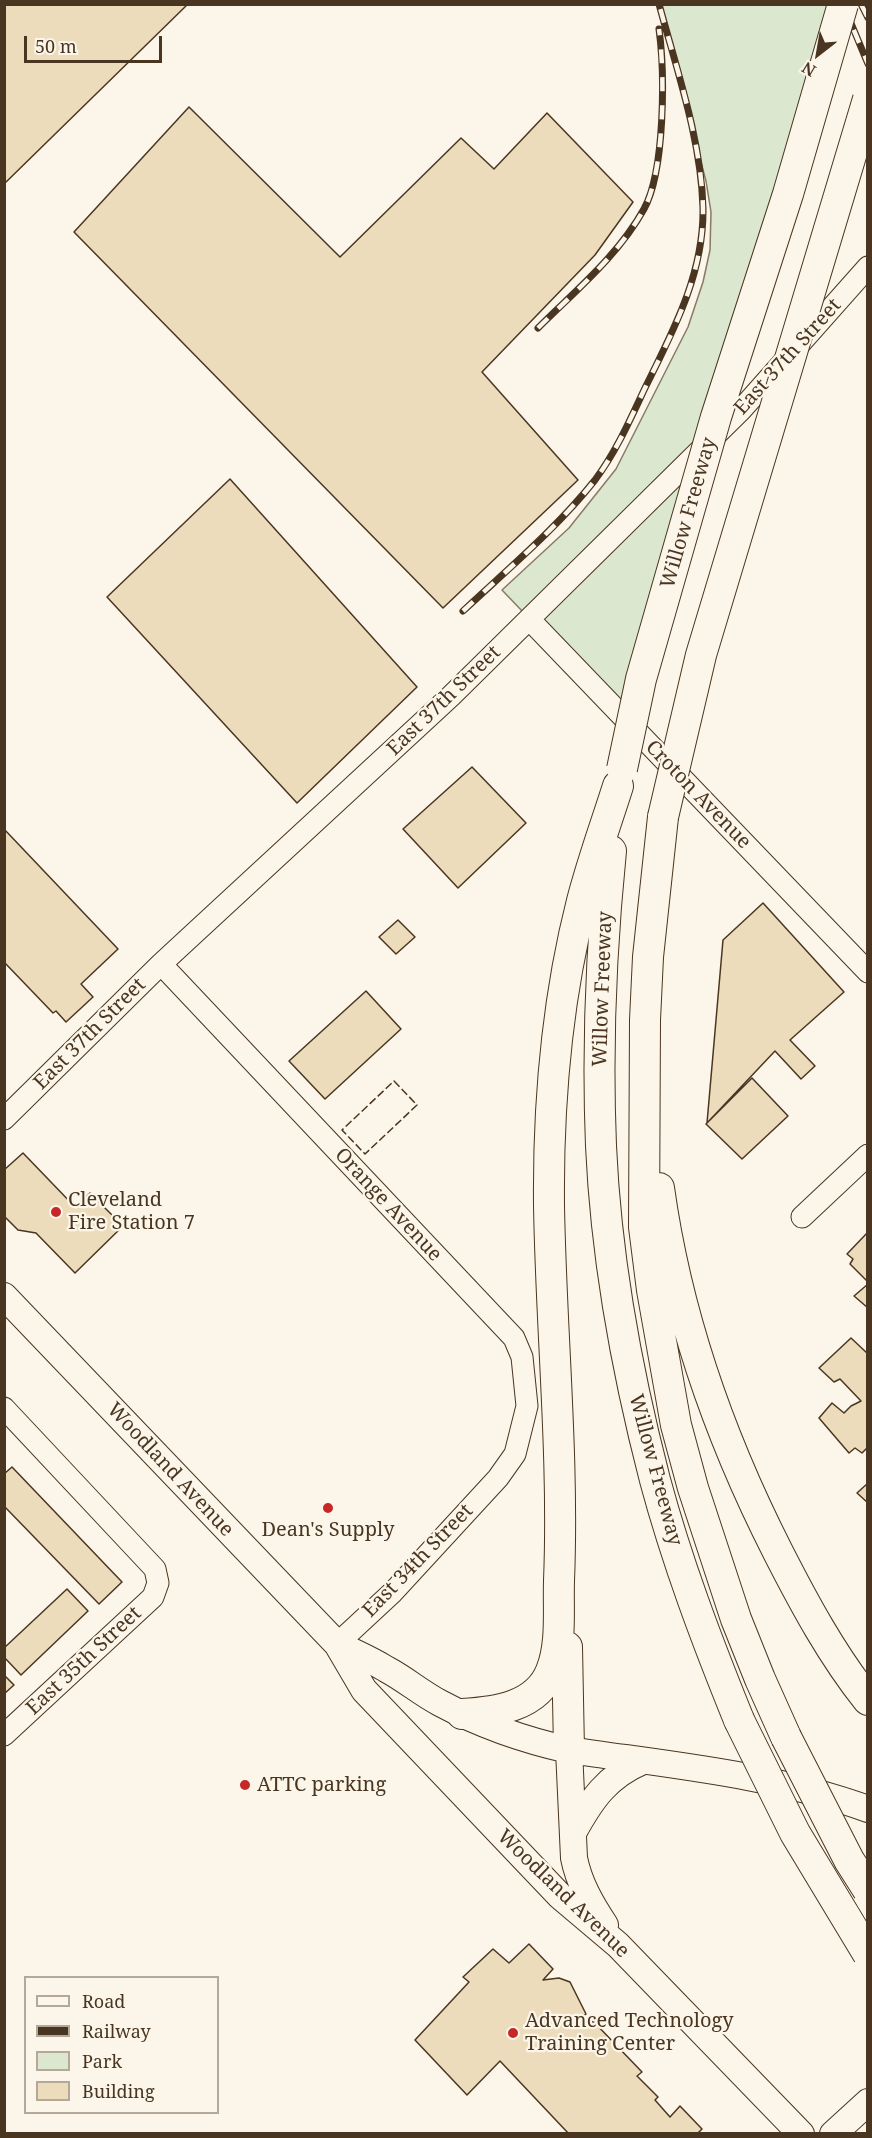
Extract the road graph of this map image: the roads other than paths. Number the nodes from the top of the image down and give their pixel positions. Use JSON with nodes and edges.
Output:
{"nodes":[{"id":1,"x":843,"y":4,"type":"edge"},
{"id":2,"x":867,"y":99,"type":"edge"},
{"id":3,"x":867,"y":267,"type":"edge"},
{"id":4,"x":529,"y":619,"type":"junction"},
{"id":5,"x":620,"y":777,"type":"junction"},
{"id":6,"x":161,"y":964,"type":"junction"},
{"id":7,"x":867,"y":972,"type":"edge"},
{"id":8,"x":645,"y":1091,"type":"junction"},
{"id":9,"x":4,"y":1119,"type":"edge"},
{"id":10,"x":867,"y":1155,"type":"edge"},
{"id":11,"x":802,"y":1217,"type":"dead end"},
{"id":12,"x":4,"y":1296,"type":"edge"},
{"id":13,"x":8,"y":1418,"type":"edge"},
{"id":14,"x":498,"y":1478,"type":"joint"},
{"id":15,"x":560,"y":1560,"type":"junction"},
{"id":16,"x":337,"y":1644,"type":"junction"},
{"id":17,"x":867,"y":1700,"type":"edge"},
{"id":18,"x":462,"y":1714,"type":"junction"},
{"id":19,"x":4,"y":1735,"type":"edge"},
{"id":20,"x":569,"y":1750,"type":"junction"},
{"id":21,"x":643,"y":1761,"type":"junction"},
{"id":22,"x":867,"y":1809,"type":"edge"},
{"id":23,"x":572,"y":1833,"type":"junction"},
{"id":24,"x":867,"y":1890,"type":"edge"},
{"id":25,"x":618,"y":1945,"type":"junction"},
{"id":26,"x":867,"y":1954,"type":"edge"},
{"id":27,"x":867,"y":2102,"type":"edge"},
{"id":28,"x":801,"y":2133,"type":"edge"},
{"id":29,"x":833,"y":2133,"type":"edge"}],
"edges":[{"from":1,"to":5,"type":"highway","name":"Willow Freeway","bridge":true},
{"from":2,"to":8,"type":"highway","name":"Willow Freeway","bridge":true},
{"from":3,"to":4,"type":"street","name":"East 37th Street"},
{"from":4,"to":6,"type":"street","name":"East 37th Street"},
{"from":4,"to":7,"type":"street","name":"Croton Avenue"},
{"from":5,"to":15,"type":"highway"},
{"from":5,"to":26,"type":"highway","name":"Willow Freeway","bridge":true},
{"from":6,"to":9,"type":"street","name":"East 37th Street"},
{"from":6,"to":14,"type":"street","name":"Orange Avenue"},
{"from":8,"to":17,"type":"highway"},
{"from":8,"to":24,"type":"highway","name":"Willow Freeway","bridge":true},
{"from":10,"to":11,"type":"street"},
{"from":12,"to":16,"type":"main road","name":"Woodland Avenue"},
{"from":13,"to":19,"type":"street","name":"East 35th Street"},
{"from":14,"to":16,"type":"street","name":"East 34th Street"},
{"from":15,"to":18,"type":"highway"},
{"from":15,"to":20,"type":"highway"},
{"from":16,"to":18,"type":"main road","name":"Woodland Avenue"},
{"from":16,"to":25,"type":"main road","name":"Woodland Avenue"},
{"from":18,"to":20,"type":"main road","name":"Woodland Avenue"},
{"from":20,"to":21,"type":"main road","name":"Woodland Avenue"},
{"from":20,"to":23,"type":"main road"},
{"from":21,"to":22,"type":"main road","name":"Woodland Avenue"},
{"from":21,"to":23,"type":"main road"},
{"from":23,"to":25,"type":"main road"},
{"from":25,"to":28,"type":"main road","name":"Woodland Avenue"},
{"from":27,"to":29,"type":"main road"}]}
